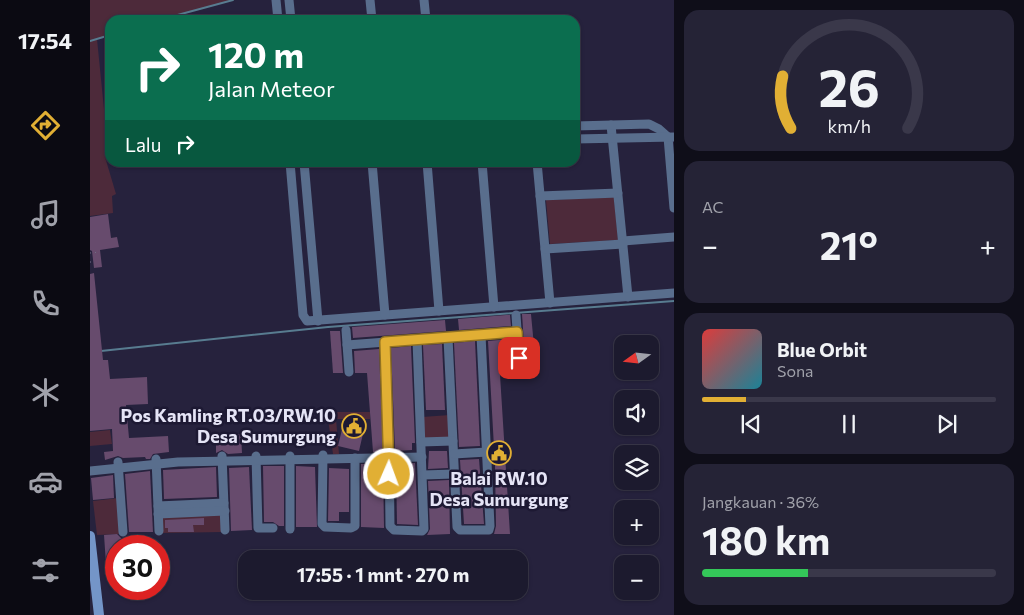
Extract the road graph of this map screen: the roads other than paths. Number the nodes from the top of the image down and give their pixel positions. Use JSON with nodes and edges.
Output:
{"nodes":[{"id":1,"x":276,"y":0,"type":"edge"},
{"id":2,"x":289,"y":0,"type":"edge"},
{"id":3,"x":370,"y":0,"type":"edge"},
{"id":4,"x":424,"y":0,"type":"edge"},
{"id":5,"x":278,"y":15,"type":"edge"},
{"id":6,"x":291,"y":15,"type":"edge"},
{"id":7,"x":372,"y":15,"type":"edge"},
{"id":8,"x":426,"y":15,"type":"edge"},
{"id":9,"x":611,"y":125,"type":"junction"},
{"id":10,"x":580,"y":126,"type":"edge"},
{"id":11,"x":671,"y":137,"type":"edge"},
{"id":12,"x":613,"y":138,"type":"junction"},
{"id":13,"x":580,"y":139,"type":"edge"},
{"id":14,"x":290,"y":167,"type":"edge"},
{"id":15,"x":304,"y":167,"type":"edge"},
{"id":16,"x":372,"y":167,"type":"edge"},
{"id":17,"x":427,"y":167,"type":"edge"},
{"id":18,"x":482,"y":167,"type":"edge"},
{"id":19,"x":537,"y":167,"type":"edge"},
{"id":20,"x":618,"y":192,"type":"junction"},
{"id":21,"x":673,"y":192,"type":"edge"},
{"id":22,"x":540,"y":196,"type":"junction"},
{"id":23,"x":674,"y":208,"type":"edge"},
{"id":24,"x":674,"y":237,"type":"edge"},
{"id":25,"x":310,"y":239,"type":"junction"},
{"id":26,"x":297,"y":240,"type":"junction"},
{"id":27,"x":623,"y":243,"type":"junction"},
{"id":28,"x":545,"y":249,"type":"junction"},
{"id":29,"x":674,"y":293,"type":"edge"},
{"id":30,"x":628,"y":297,"type":"junction"},
{"id":31,"x":550,"y":303,"type":"junction"},
{"id":32,"x":494,"y":307,"type":"junction"},
{"id":33,"x":439,"y":311,"type":"junction"},
{"id":34,"x":385,"y":315,"type":"junction"},
{"id":35,"x":516,"y":315,"type":"dead end"},
{"id":36,"x":318,"y":320,"type":"junction"},
{"id":37,"x":346,"y":330,"type":"dead end"},
{"id":38,"x":517,"y":332,"type":"junction"},
{"id":39,"x":481,"y":335,"type":"junction"},
{"id":40,"x":448,"y":338,"type":"junction"},
{"id":41,"x":417,"y":340,"type":"junction"},
{"id":42,"x":385,"y":342,"type":"junction"},
{"id":43,"x":347,"y":345,"type":"junction"},
{"id":44,"x":519,"y":358,"type":"dead end"},
{"id":45,"x":349,"y":372,"type":"dead end"},
{"id":46,"x":453,"y":441,"type":"junction"},
{"id":47,"x":421,"y":442,"type":"junction"},
{"id":48,"x":487,"y":452,"type":"junction"},
{"id":49,"x":454,"y":454,"type":"junction"},
{"id":50,"x":422,"y":457,"type":"junction"},
{"id":51,"x":222,"y":458,"type":"junction"},
{"id":52,"x":256,"y":458,"type":"junction"},
{"id":53,"x":290,"y":458,"type":"junction"},
{"id":54,"x":323,"y":458,"type":"junction"},
{"id":55,"x":355,"y":458,"type":"junction"},
{"id":56,"x":389,"y":458,"type":"junction"},
{"id":57,"x":156,"y":461,"type":"junction"},
{"id":58,"x":118,"y":465,"type":"junction"},
{"id":59,"x":90,"y":466,"type":"edge"},
{"id":60,"x":90,"y":471,"type":"edge"},
{"id":61,"x":454,"y":474,"type":"junction"},
{"id":62,"x":422,"y":475,"type":"junction"},
{"id":63,"x":224,"y":507,"type":"junction"},
{"id":64,"x":158,"y":510,"type":"junction"},
{"id":65,"x":273,"y":528,"type":"dead end"},
{"id":66,"x":290,"y":529,"type":"dead end"},
{"id":67,"x":225,"y":530,"type":"dead end"},
{"id":68,"x":159,"y":531,"type":"dead end"},
{"id":69,"x":123,"y":532,"type":"dead end"},
{"id":70,"x":90,"y":536,"type":"edge"},
{"id":71,"x":99,"y":615,"type":"edge"}],
"edges":[{"from":1,"to":5,"type":"street"},
{"from":2,"to":6,"type":"street"},
{"from":3,"to":7,"type":"street"},
{"from":4,"to":8,"type":"street"},
{"from":9,"to":10,"type":"street"},
{"from":9,"to":11,"type":"street"},
{"from":9,"to":12,"type":"street"},
{"from":11,"to":12,"type":"street"},
{"from":11,"to":21,"type":"street"},
{"from":12,"to":13,"type":"street"},
{"from":12,"to":20,"type":"street"},
{"from":14,"to":26,"type":"street"},
{"from":15,"to":25,"type":"street"},
{"from":16,"to":34,"type":"street"},
{"from":17,"to":33,"type":"street"},
{"from":18,"to":32,"type":"street"},
{"from":19,"to":22,"type":"street"},
{"from":20,"to":22,"type":"street"},
{"from":20,"to":27,"type":"street"},
{"from":21,"to":23,"type":"street"},
{"from":22,"to":28,"type":"street"},
{"from":24,"to":27,"type":"street"},
{"from":25,"to":26,"type":"street"},
{"from":25,"to":36,"type":"street"},
{"from":26,"to":36,"type":"street"},
{"from":27,"to":28,"type":"street"},
{"from":27,"to":30,"type":"street"},
{"from":28,"to":31,"type":"street"},
{"from":29,"to":30,"type":"street"},
{"from":30,"to":31,"type":"street"},
{"from":31,"to":32,"type":"street"},
{"from":32,"to":33,"type":"street"},
{"from":33,"to":34,"type":"street"},
{"from":34,"to":36,"type":"street"},
{"from":35,"to":38,"type":"street"},
{"from":37,"to":43,"type":"street"},
{"from":38,"to":39,"type":"street"},
{"from":38,"to":44,"type":"street"},
{"from":39,"to":40,"type":"street"},
{"from":39,"to":48,"type":"street"},
{"from":40,"to":41,"type":"street"},
{"from":40,"to":46,"type":"street"},
{"from":41,"to":42,"type":"street"},
{"from":41,"to":47,"type":"street"},
{"from":42,"to":43,"type":"street"},
{"from":42,"to":56,"type":"street"},
{"from":43,"to":45,"type":"street"},
{"from":46,"to":47,"type":"street"},
{"from":46,"to":49,"type":"street"},
{"from":47,"to":50,"type":"street"},
{"from":48,"to":49,"type":"street"},
{"from":48,"to":61,"type":"street"},
{"from":49,"to":61,"type":"street"},
{"from":50,"to":56,"type":"street"},
{"from":50,"to":62,"type":"street"},
{"from":51,"to":52,"type":"street"},
{"from":51,"to":57,"type":"street"},
{"from":51,"to":63,"type":"street"},
{"from":52,"to":53,"type":"street"},
{"from":52,"to":65,"type":"street"},
{"from":53,"to":54,"type":"street"},
{"from":53,"to":66,"type":"street"},
{"from":54,"to":55,"type":"street"},
{"from":54,"to":55,"type":"street"},
{"from":55,"to":56,"type":"street"},
{"from":56,"to":62,"type":"street"},
{"from":57,"to":58,"type":"street"},
{"from":57,"to":64,"type":"street"},
{"from":58,"to":59,"type":"street"},
{"from":58,"to":60,"type":"street"},
{"from":58,"to":69,"type":"street"},
{"from":61,"to":62,"type":"street"},
{"from":63,"to":64,"type":"street"},
{"from":63,"to":67,"type":"street"},
{"from":64,"to":68,"type":"street"},
{"from":70,"to":71,"type":"main road"}]}
